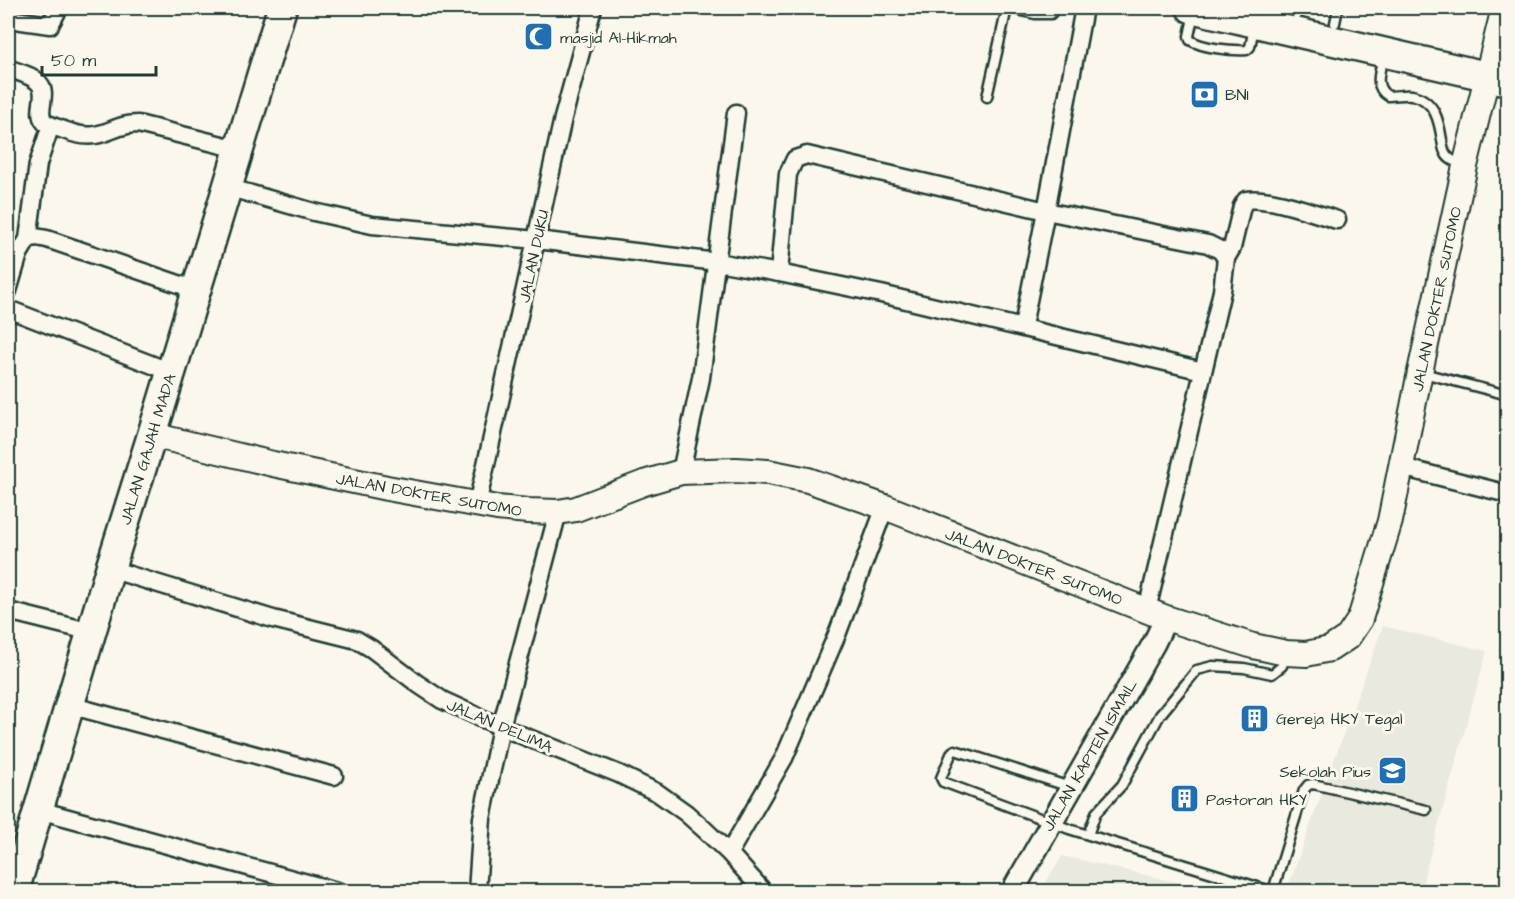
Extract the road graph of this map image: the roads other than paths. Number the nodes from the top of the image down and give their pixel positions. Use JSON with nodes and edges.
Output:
{"nodes":[{"id":1,"x":59,"y":8,"type":"edge"},
{"id":2,"x":282,"y":8,"type":"edge"},
{"id":3,"x":593,"y":8,"type":"edge"},
{"id":4,"x":1008,"y":8,"type":"edge"},
{"id":5,"x":1055,"y":8,"type":"edge"},
{"id":6,"x":1083,"y":8,"type":"edge"},
{"id":7,"x":1193,"y":8,"type":"edge"},
{"id":8,"x":1504,"y":8,"type":"edge"},
{"id":9,"x":1298,"y":11,"type":"edge"},
{"id":10,"x":1260,"y":15,"type":"edge"},
{"id":11,"x":1336,"y":15,"type":"edge"},
{"id":12,"x":8,"y":19,"type":"edge"},
{"id":13,"x":1384,"y":52,"type":"junction"},
{"id":14,"x":8,"y":68,"type":"edge"},
{"id":15,"x":1498,"y":70,"type":"edge"},
{"id":16,"x":987,"y":98,"type":"dead end"},
{"id":17,"x":736,"y":112,"type":"dead end"},
{"id":18,"x":51,"y":125,"type":"junction"},
{"id":19,"x":238,"y":149,"type":"junction"},
{"id":20,"x":1465,"y":166,"type":"junction"},
{"id":21,"x":227,"y":187,"type":"junction"},
{"id":22,"x":1046,"y":211,"type":"junction"},
{"id":23,"x":1337,"y":220,"type":"dead end"},
{"id":24,"x":28,"y":239,"type":"junction"},
{"id":25,"x":537,"y":240,"type":"junction"},
{"id":26,"x":1226,"y":258,"type":"junction"},
{"id":27,"x":717,"y":262,"type":"junction"},
{"id":28,"x":779,"y":273,"type":"junction"},
{"id":29,"x":196,"y":290,"type":"junction"},
{"id":30,"x":8,"y":291,"type":"edge"},
{"id":31,"x":8,"y":309,"type":"edge"},
{"id":32,"x":1023,"y":326,"type":"junction"},
{"id":33,"x":1203,"y":371,"type":"junction"},
{"id":34,"x":171,"y":372,"type":"junction"},
{"id":35,"x":1420,"y":372,"type":"junction"},
{"id":36,"x":1508,"y":395,"type":"edge"},
{"id":37,"x":152,"y":435,"type":"junction"},
{"id":38,"x":1401,"y":467,"type":"junction"},
{"id":39,"x":681,"y":472,"type":"junction"},
{"id":40,"x":1508,"y":495,"type":"edge"},
{"id":41,"x":477,"y":505,"type":"junction"},
{"id":42,"x":885,"y":507,"type":"junction"},
{"id":43,"x":558,"y":512,"type":"junction"},
{"id":44,"x":110,"y":569,"type":"junction"},
{"id":45,"x":8,"y":611,"type":"edge"},
{"id":46,"x":1156,"y":614,"type":"junction"},
{"id":47,"x":89,"y":639,"type":"junction"},
{"id":48,"x":1286,"y":653,"type":"junction"},
{"id":49,"x":69,"y":705,"type":"junction"},
{"id":50,"x":501,"y":727,"type":"junction"},
{"id":51,"x":333,"y":776,"type":"dead end"},
{"id":52,"x":1070,"y":787,"type":"junction"},
{"id":53,"x":39,"y":810,"type":"junction"},
{"id":54,"x":1426,"y":810,"type":"dead end"},
{"id":55,"x":1050,"y":821,"type":"junction"},
{"id":56,"x":1088,"y":835,"type":"junction"},
{"id":57,"x":729,"y":853,"type":"junction"},
{"id":58,"x":14,"y":891,"type":"edge"},
{"id":59,"x":340,"y":891,"type":"edge"},
{"id":60,"x":477,"y":891,"type":"edge"},
{"id":61,"x":764,"y":891,"type":"edge"},
{"id":62,"x":1012,"y":891,"type":"edge"},
{"id":63,"x":1274,"y":891,"type":"edge"}],
"edges":[{"from":1,"to":12,"type":"street"},
{"from":2,"to":19,"type":"highway","name":"JALAN GAJAH MADA"},
{"from":3,"to":25,"type":"street","name":"JALAN DUKU"},
{"from":4,"to":5,"type":"lane"},
{"from":4,"to":16,"type":"lane"},
{"from":6,"to":22,"type":"street"},
{"from":7,"to":10,"type":"highway"},
{"from":8,"to":15,"type":"main road","name":"JALAN DOKTER SUTOMO"},
{"from":9,"to":10,"type":"highway"},
{"from":9,"to":11,"type":"highway"},
{"from":10,"to":13,"type":"highway"},
{"from":11,"to":15,"type":"highway"},
{"from":13,"to":15,"type":"highway"},
{"from":13,"to":20,"type":"lane"},
{"from":14,"to":18,"type":"street"},
{"from":15,"to":20,"type":"main road","name":"JALAN DOKTER SUTOMO"},
{"from":17,"to":27,"type":"street"},
{"from":18,"to":19,"type":"street"},
{"from":18,"to":24,"type":"street"},
{"from":19,"to":21,"type":"highway","name":"JALAN GAJAH MADA"},
{"from":20,"to":35,"type":"main road","name":"JALAN DOKTER SUTOMO"},
{"from":21,"to":25,"type":"street"},
{"from":21,"to":29,"type":"highway","name":"JALAN GAJAH MADA"},
{"from":22,"to":26,"type":"street"},
{"from":22,"to":28,"type":"street"},
{"from":22,"to":32,"type":"street"},
{"from":23,"to":26,"type":"street"},
{"from":24,"to":29,"type":"street"},
{"from":24,"to":30,"type":"street"},
{"from":25,"to":27,"type":"street"},
{"from":25,"to":41,"type":"street","name":"JALAN DUKU"},
{"from":26,"to":33,"type":"street"},
{"from":27,"to":28,"type":"street"},
{"from":27,"to":39,"type":"street"},
{"from":28,"to":32,"type":"street"},
{"from":29,"to":34,"type":"highway","name":"JALAN GAJAH MADA"},
{"from":31,"to":34,"type":"street"},
{"from":32,"to":33,"type":"street"},
{"from":33,"to":46,"type":"street"},
{"from":34,"to":37,"type":"highway","name":"JALAN GAJAH MADA"},
{"from":35,"to":36,"type":"lane"},
{"from":35,"to":38,"type":"main road","name":"JALAN DOKTER SUTOMO"},
{"from":37,"to":41,"type":"main road","name":"JALAN DOKTER SUTOMO"},
{"from":37,"to":44,"type":"highway","name":"JALAN GAJAH MADA"},
{"from":38,"to":40,"type":"street"},
{"from":38,"to":48,"type":"main road","name":"JALAN DOKTER SUTOMO"},
{"from":39,"to":42,"type":"main road","name":"JALAN DOKTER SUTOMO"},
{"from":39,"to":43,"type":"main road","name":"JALAN DOKTER SUTOMO"},
{"from":41,"to":43,"type":"main road","name":"JALAN DOKTER SUTOMO"},
{"from":42,"to":46,"type":"main road","name":"JALAN DOKTER SUTOMO"},
{"from":42,"to":57,"type":"street"},
{"from":43,"to":50,"type":"street"},
{"from":44,"to":47,"type":"highway","name":"JALAN GAJAH MADA"},
{"from":44,"to":50,"type":"street","name":"JALAN DELIMA"},
{"from":45,"to":47,"type":"street"},
{"from":46,"to":48,"type":"main road","name":"JALAN DOKTER SUTOMO"},
{"from":46,"to":52,"type":"street","name":"JALAN KAPTEN ISMAIL"},
{"from":47,"to":49,"type":"highway","name":"JALAN GAJAH MADA"},
{"from":48,"to":56,"type":"lane"},
{"from":49,"to":51,"type":"street"},
{"from":49,"to":53,"type":"highway","name":"JALAN GAJAH MADA"},
{"from":50,"to":57,"type":"street","name":"JALAN DELIMA"},
{"from":50,"to":60,"type":"street"},
{"from":52,"to":55,"type":"street","name":"JALAN KAPTEN ISMAIL"},
{"from":52,"to":55,"type":"lane"},
{"from":53,"to":58,"type":"highway","name":"JALAN GAJAH MADA"},
{"from":53,"to":59,"type":"street"},
{"from":54,"to":63,"type":"lane"},
{"from":55,"to":56,"type":"lane"},
{"from":55,"to":62,"type":"street","name":"JALAN KAPTEN ISMAIL"},
{"from":56,"to":63,"type":"lane"},
{"from":57,"to":61,"type":"street","name":"JALAN DELIMA"}]}
